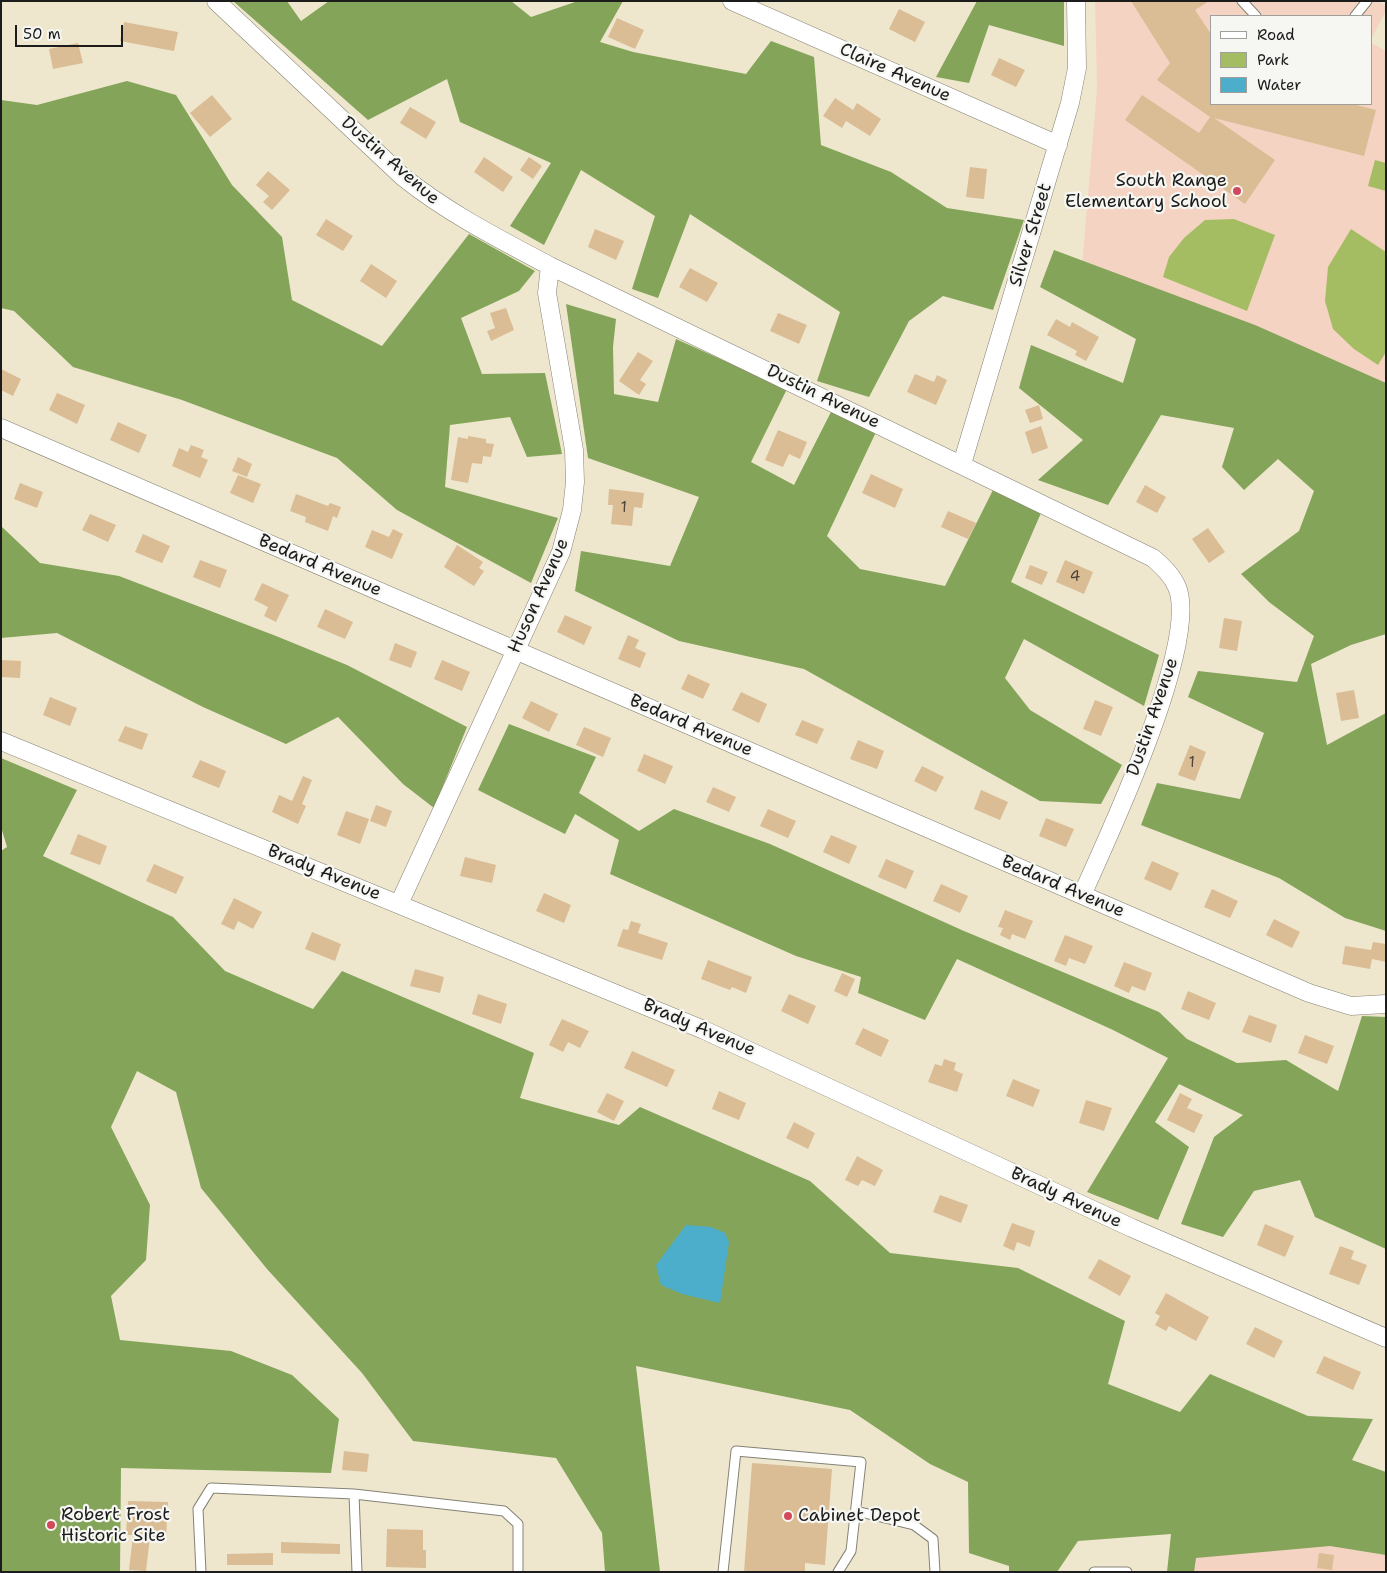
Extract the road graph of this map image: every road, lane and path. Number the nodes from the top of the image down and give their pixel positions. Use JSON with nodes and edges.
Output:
{"nodes":[{"id":1,"x":216,"y":1,"type":"edge"},
{"id":2,"x":732,"y":1,"type":"edge"},
{"id":3,"x":1076,"y":1,"type":"edge"},
{"id":4,"x":1242,"y":1,"type":"edge"},
{"id":5,"x":1367,"y":1,"type":"edge"},
{"id":6,"x":1255,"y":15,"type":"edge"},
{"id":7,"x":1357,"y":15,"type":"edge"},
{"id":8,"x":1058,"y":145,"type":"junction"},
{"id":9,"x":550,"y":266,"type":"junction"},
{"id":10,"x":1,"y":428,"type":"edge"},
{"id":11,"x":962,"y":464,"type":"junction"},
{"id":12,"x":515,"y":650,"type":"junction"},
{"id":13,"x":1,"y":741,"type":"edge"},
{"id":14,"x":1082,"y":895,"type":"junction"},
{"id":15,"x":399,"y":904,"type":"junction"},
{"id":16,"x":1386,"y":1004,"type":"edge"},
{"id":17,"x":1386,"y":1338,"type":"edge"},
{"id":18,"x":354,"y":1494,"type":"junction"},
{"id":19,"x":856,"y":1511,"type":"junction"},
{"id":20,"x":201,"y":1572,"type":"edge"},
{"id":21,"x":357,"y":1572,"type":"edge"},
{"id":22,"x":518,"y":1572,"type":"edge"},
{"id":23,"x":723,"y":1572,"type":"edge"},
{"id":24,"x":838,"y":1572,"type":"edge"},
{"id":25,"x":935,"y":1572,"type":"edge"},
{"id":26,"x":1094,"y":1572,"type":"edge"},
{"id":27,"x":1127,"y":1572,"type":"edge"}],
"edges":[{"from":1,"to":9,"type":"street","name":"Dustin Avenue"},
{"from":2,"to":8,"type":"street","name":"Claire Avenue"},
{"from":3,"to":8,"type":"street","name":"Silver Street"},
{"from":4,"to":6,"type":"lane"},
{"from":5,"to":7,"type":"lane"},
{"from":8,"to":11,"type":"street","name":"Silver Street"},
{"from":9,"to":11,"type":"street","name":"Dustin Avenue"},
{"from":9,"to":12,"type":"street","name":"Huson Avenue"},
{"from":10,"to":12,"type":"street","name":"Bedard Avenue"},
{"from":11,"to":14,"type":"street","name":"Dustin Avenue"},
{"from":12,"to":14,"type":"street","name":"Bedard Avenue"},
{"from":12,"to":15,"type":"street","name":"Huson Avenue"},
{"from":13,"to":15,"type":"street","name":"Brady Avenue"},
{"from":14,"to":16,"type":"street","name":"Bedard Avenue"},
{"from":15,"to":17,"type":"street","name":"Brady Avenue"},
{"from":18,"to":20,"type":"lane"},
{"from":18,"to":21,"type":"lane"},
{"from":18,"to":22,"type":"lane"},
{"from":19,"to":23,"type":"lane"},
{"from":19,"to":24,"type":"lane"},
{"from":19,"to":25,"type":"lane"},
{"from":26,"to":27,"type":"lane"}]}
